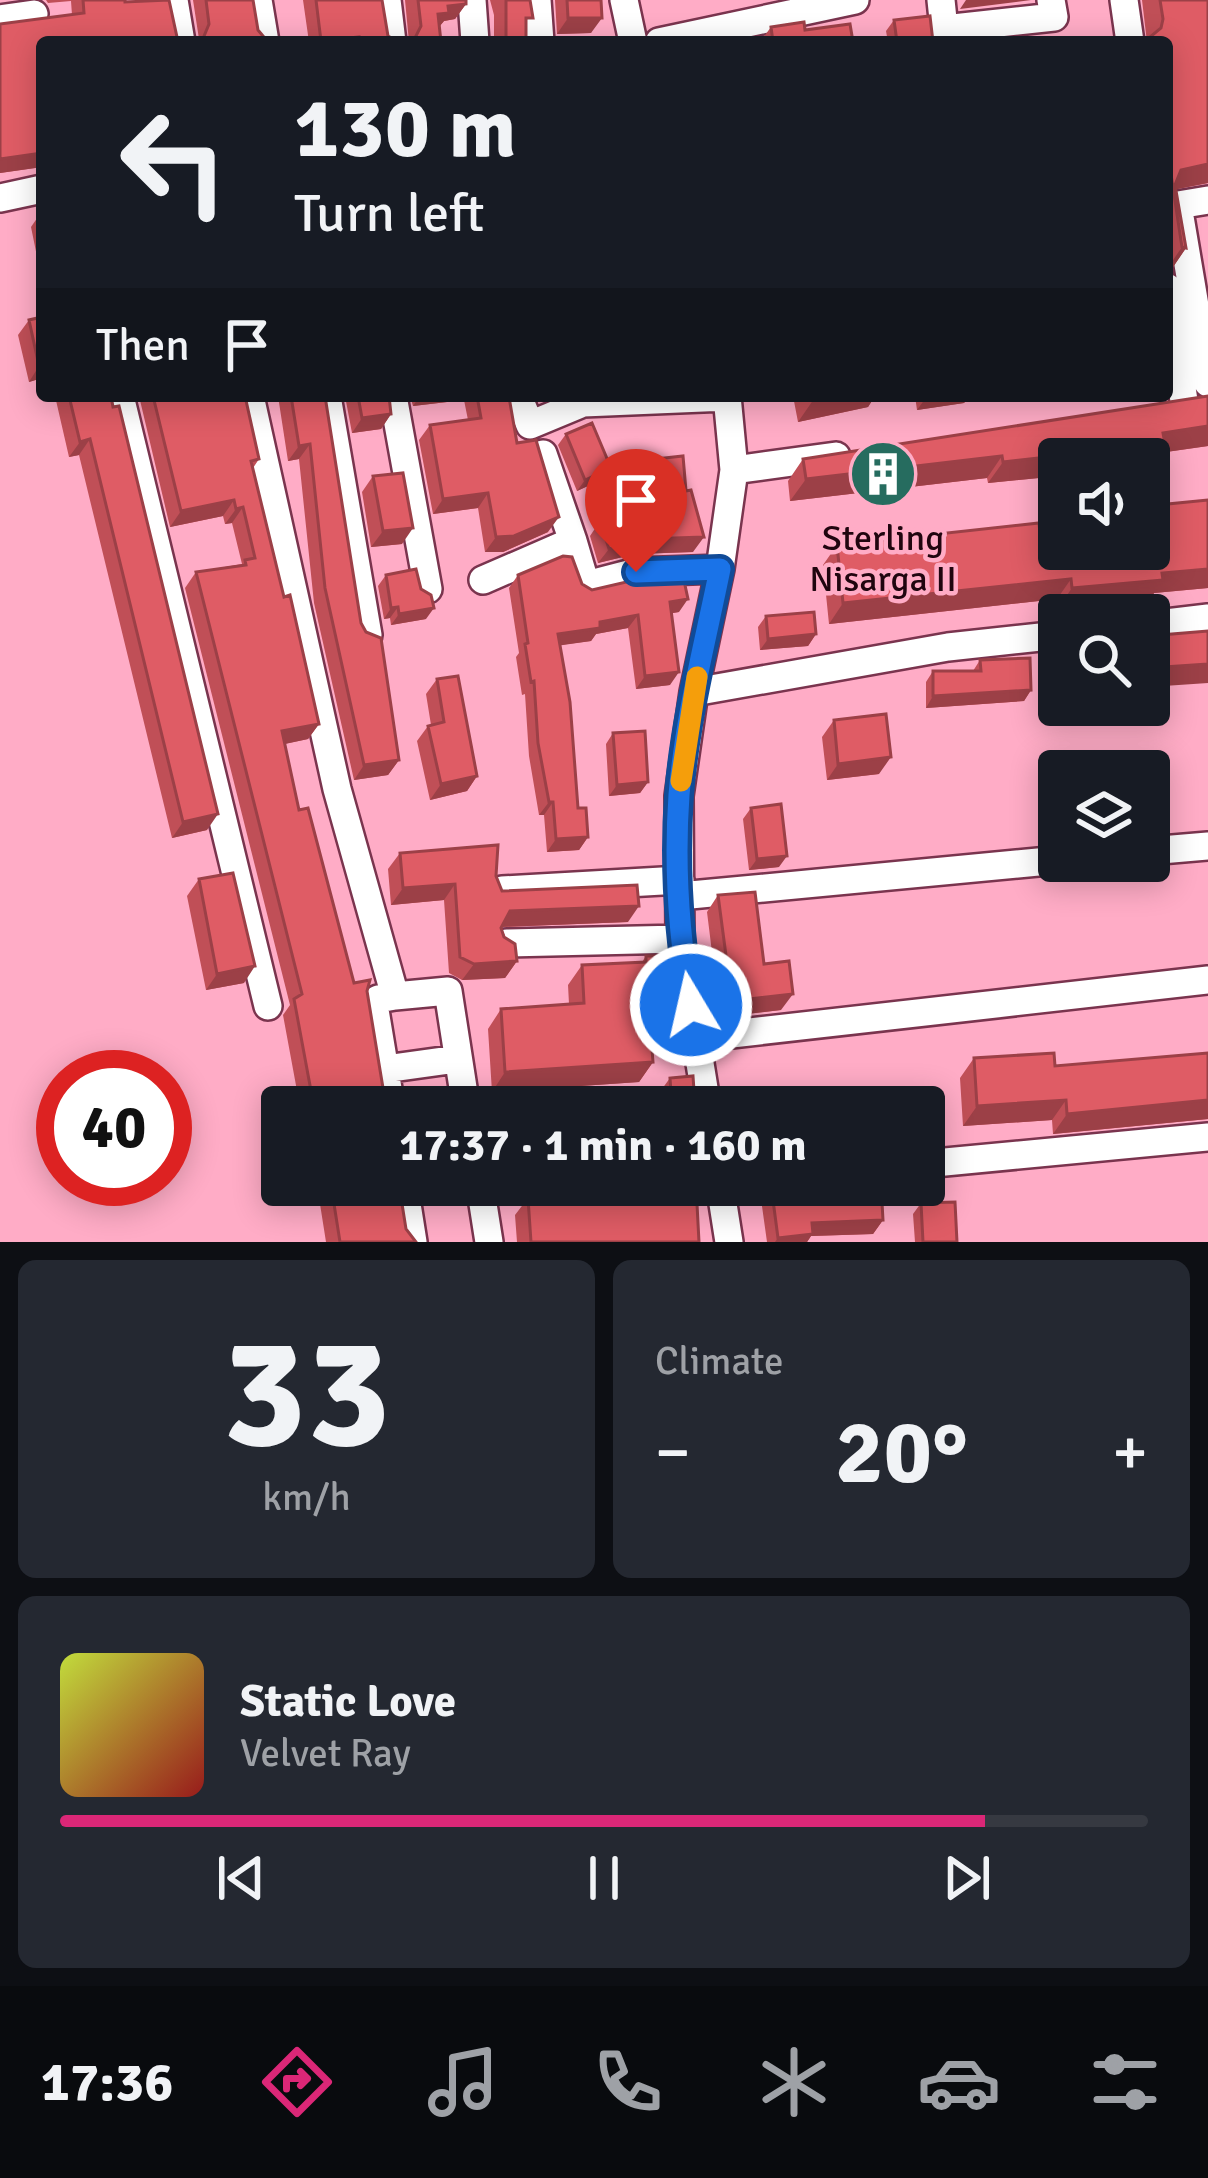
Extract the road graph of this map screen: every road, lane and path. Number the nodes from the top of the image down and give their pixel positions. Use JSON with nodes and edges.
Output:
{"nodes":[{"id":1,"x":174,"y":0,"type":"edge"},
{"id":2,"x":258,"y":0,"type":"edge"},
{"id":3,"x":387,"y":0,"type":"edge"},
{"id":4,"x":472,"y":0,"type":"edge"},
{"id":5,"x":537,"y":0,"type":"edge"},
{"id":6,"x":624,"y":0,"type":"edge"},
{"id":7,"x":855,"y":0,"type":"edge"},
{"id":8,"x":941,"y":0,"type":"edge"},
{"id":9,"x":1052,"y":0,"type":"edge"},
{"id":10,"x":1124,"y":0,"type":"edge"},
{"id":11,"x":34,"y":14,"type":"edge"},
{"id":12,"x":0,"y":19,"type":"edge"},
{"id":13,"x":945,"y":35,"type":"edge"},
{"id":14,"x":180,"y":36,"type":"edge"},
{"id":15,"x":265,"y":36,"type":"edge"},
{"id":16,"x":391,"y":36,"type":"edge"},
{"id":17,"x":475,"y":36,"type":"edge"},
{"id":18,"x":540,"y":36,"type":"edge"},
{"id":19,"x":632,"y":36,"type":"edge"},
{"id":20,"x":687,"y":36,"type":"edge"},
{"id":21,"x":1129,"y":36,"type":"edge"},
{"id":22,"x":36,"y":190,"type":"edge"},
{"id":23,"x":0,"y":198,"type":"edge"},
{"id":24,"x":1208,"y":200,"type":"edge"},
{"id":25,"x":1173,"y":325,"type":"edge"},
{"id":26,"x":1208,"y":383,"type":"edge"},
{"id":27,"x":1185,"y":401,"type":"edge"},
{"id":28,"x":121,"y":402,"type":"edge"},
{"id":29,"x":251,"y":402,"type":"edge"},
{"id":30,"x":328,"y":402,"type":"edge"},
{"id":31,"x":394,"y":402,"type":"edge"},
{"id":32,"x":520,"y":402,"type":"edge"},
{"id":33,"x":604,"y":402,"type":"edge"},
{"id":34,"x":728,"y":402,"type":"edge"},
{"id":35,"x":869,"y":451,"type":"edge"},
{"id":36,"x":544,"y":454,"type":"edge"},
{"id":37,"x":734,"y":470,"type":"junction"},
{"id":38,"x":573,"y":542,"type":"junction"},
{"id":39,"x":720,"y":569,"type":"junction"},
{"id":40,"x":483,"y":580,"type":"dead end"},
{"id":41,"x":428,"y":589,"type":"edge"},
{"id":42,"x":1208,"y":618,"type":"edge"},
{"id":43,"x":1170,"y":623,"type":"edge"},
{"id":44,"x":368,"y":635,"type":"edge"},
{"id":45,"x":1038,"y":637,"type":"edge"},
{"id":46,"x":694,"y":692,"type":"junction"},
{"id":47,"x":1208,"y":846,"type":"edge"},
{"id":48,"x":1170,"y":849,"type":"edge"},
{"id":49,"x":1038,"y":862,"type":"edge"},
{"id":50,"x":680,"y":888,"type":"junction"},
{"id":51,"x":502,"y":890,"type":"edge"},
{"id":52,"x":680,"y":939,"type":"junction"},
{"id":53,"x":507,"y":943,"type":"edge"},
{"id":54,"x":1208,"y":980,"type":"edge"},
{"id":55,"x":395,"y":996,"type":"junction"},
{"id":56,"x":268,"y":1006,"type":"dead end"},
{"id":57,"x":696,"y":1038,"type":"junction"},
{"id":58,"x":458,"y":1059,"type":"junction"},
{"id":59,"x":386,"y":1070,"type":"junction"},
{"id":60,"x":389,"y":1086,"type":"edge"},
{"id":61,"x":462,"y":1086,"type":"edge"},
{"id":62,"x":704,"y":1086,"type":"edge"},
{"id":63,"x":1208,"y":1137,"type":"edge"},
{"id":64,"x":945,"y":1163,"type":"edge"},
{"id":65,"x":407,"y":1206,"type":"edge"},
{"id":66,"x":483,"y":1206,"type":"edge"},
{"id":67,"x":723,"y":1206,"type":"edge"},
{"id":68,"x":413,"y":1242,"type":"edge"},
{"id":69,"x":489,"y":1242,"type":"edge"},
{"id":70,"x":729,"y":1242,"type":"edge"}],
"edges":[{"from":1,"to":14,"type":"street"},
{"from":2,"to":15,"type":"street"},
{"from":3,"to":16,"type":"street"},
{"from":4,"to":17,"type":"street"},
{"from":5,"to":18,"type":"street"},
{"from":6,"to":19,"type":"street"},
{"from":7,"to":20,"type":"street"},
{"from":8,"to":13,"type":"street"},
{"from":9,"to":13,"type":"street"},
{"from":10,"to":21,"type":"street"},
{"from":11,"to":12,"type":"street"},
{"from":22,"to":23,"type":"street"},
{"from":24,"to":26,"type":"street"},
{"from":25,"to":27,"type":"street"},
{"from":28,"to":56,"type":"street"},
{"from":29,"to":55,"type":"street"},
{"from":30,"to":44,"type":"street"},
{"from":31,"to":41,"type":"street"},
{"from":32,"to":33,"type":"street"},
{"from":34,"to":37,"type":"street"},
{"from":35,"to":37,"type":"street"},
{"from":36,"to":38,"type":"street"},
{"from":37,"to":39,"type":"street"},
{"from":38,"to":39,"type":"street"},
{"from":38,"to":40,"type":"street"},
{"from":39,"to":46,"type":"street"},
{"from":42,"to":43,"type":"street"},
{"from":45,"to":46,"type":"street"},
{"from":46,"to":50,"type":"street"},
{"from":47,"to":48,"type":"street"},
{"from":49,"to":50,"type":"street"},
{"from":50,"to":51,"type":"street"},
{"from":50,"to":52,"type":"street"},
{"from":52,"to":53,"type":"street"},
{"from":52,"to":57,"type":"street"},
{"from":54,"to":57,"type":"street"},
{"from":55,"to":58,"type":"street"},
{"from":55,"to":59,"type":"street"},
{"from":57,"to":62,"type":"street"},
{"from":58,"to":59,"type":"street"},
{"from":58,"to":61,"type":"street"},
{"from":59,"to":60,"type":"street"},
{"from":63,"to":64,"type":"street"},
{"from":65,"to":68,"type":"street"},
{"from":66,"to":69,"type":"street"},
{"from":67,"to":70,"type":"street"}]}
